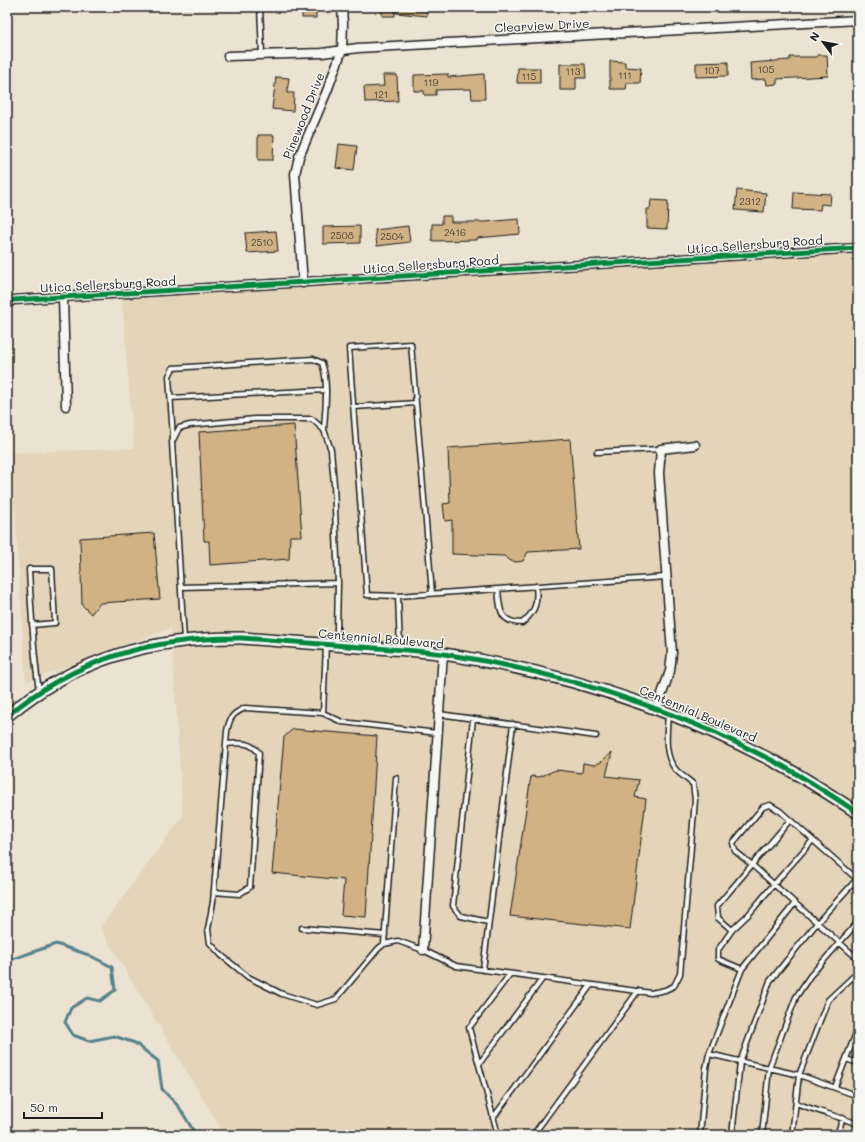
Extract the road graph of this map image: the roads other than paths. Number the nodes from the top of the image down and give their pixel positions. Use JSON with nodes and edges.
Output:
{"nodes":[{"id":1,"x":260,"y":7,"type":"edge"},
{"id":2,"x":342,"y":7,"type":"edge"},
{"id":3,"x":858,"y":20,"type":"edge"},
{"id":4,"x":342,"y":50,"type":"junction"},
{"id":5,"x":262,"y":54,"type":"junction"},
{"id":6,"x":228,"y":56,"type":"dead end"},
{"id":7,"x":858,"y":248,"type":"edge"},
{"id":8,"x":303,"y":283,"type":"junction"},
{"id":9,"x":63,"y":298,"type":"junction"},
{"id":10,"x":7,"y":304,"type":"edge"},
{"id":11,"x":326,"y":390,"type":"junction"},
{"id":12,"x":170,"y":398,"type":"junction"},
{"id":13,"x":416,"y":403,"type":"junction"},
{"id":14,"x":66,"y":406,"type":"dead end"},
{"id":15,"x":354,"y":407,"type":"junction"},
{"id":16,"x":324,"y":430,"type":"junction"},
{"id":17,"x":173,"y":439,"type":"junction"},
{"id":18,"x":695,"y":444,"type":"dead end"},
{"id":19,"x":661,"y":449,"type":"junction"},
{"id":20,"x":597,"y":452,"type":"dead end"},
{"id":21,"x":666,"y":577,"type":"junction"},
{"id":22,"x":338,"y":583,"type":"junction"},
{"id":23,"x":536,"y":586,"type":"junction"},
{"id":24,"x":181,"y":587,"type":"junction"},
{"id":25,"x":498,"y":589,"type":"junction"},
{"id":26,"x":432,"y":593,"type":"junction"},
{"id":27,"x":398,"y":596,"type":"junction"},
{"id":28,"x":32,"y":625,"type":"junction"},
{"id":29,"x":184,"y":640,"type":"junction"},
{"id":30,"x":331,"y":645,"type":"junction"},
{"id":31,"x":400,"y":650,"type":"junction"},
{"id":32,"x":443,"y":654,"type":"junction"},
{"id":33,"x":39,"y":691,"type":"junction"},
{"id":34,"x":657,"y":708,"type":"junction"},
{"id":35,"x":323,"y":713,"type":"junction"},
{"id":36,"x":668,"y":713,"type":"junction"},
{"id":37,"x":439,"y":714,"type":"junction"},
{"id":38,"x":7,"y":716,"type":"edge"},
{"id":39,"x":473,"y":719,"type":"junction"},
{"id":40,"x":513,"y":724,"type":"junction"},
{"id":41,"x":437,"y":732,"type":"junction"},
{"id":42,"x":596,"y":736,"type":"dead end"},
{"id":43,"x":226,"y":744,"type":"junction"},
{"id":44,"x":396,"y":778,"type":"dead end"},
{"id":45,"x":858,"y":814,"type":"edge"},
{"id":46,"x":790,"y":820,"type":"junction"},
{"id":47,"x":812,"y":840,"type":"junction"},
{"id":48,"x":752,"y":864,"type":"junction"},
{"id":49,"x":857,"y":880,"type":"edge"},
{"id":50,"x":774,"y":884,"type":"junction"},
{"id":51,"x":214,"y":892,"type":"junction"},
{"id":52,"x":795,"y":903,"type":"junction"},
{"id":53,"x":488,"y":922,"type":"junction"},
{"id":54,"x":858,"y":922,"type":"edge"},
{"id":55,"x":817,"y":923,"type":"junction"},
{"id":56,"x":302,"y":928,"type":"dead end"},
{"id":57,"x":732,"y":930,"type":"junction"},
{"id":58,"x":385,"y":935,"type":"junction"},
{"id":59,"x":839,"y":943,"type":"junction"},
{"id":60,"x":384,"y":944,"type":"junction"},
{"id":61,"x":424,"y":950,"type":"junction"},
{"id":62,"x":858,"y":959,"type":"edge"},
{"id":63,"x":742,"y":969,"type":"junction"},
{"id":64,"x":483,"y":970,"type":"junction"},
{"id":65,"x":858,"y":972,"type":"edge"},
{"id":66,"x":510,"y":974,"type":"junction"},
{"id":67,"x":543,"y":978,"type":"junction"},
{"id":68,"x":591,"y":985,"type":"junction"},
{"id":69,"x":638,"y":991,"type":"junction"},
{"id":70,"x":858,"y":1028,"type":"edge"},
{"id":71,"x":709,"y":1054,"type":"junction"},
{"id":72,"x":846,"y":1059,"type":"junction"},
{"id":73,"x":740,"y":1062,"type":"junction"},
{"id":74,"x":479,"y":1064,"type":"junction"},
{"id":75,"x":858,"y":1064,"type":"edge"},
{"id":76,"x":769,"y":1068,"type":"junction"},
{"id":77,"x":799,"y":1075,"type":"junction"},
{"id":78,"x":835,"y":1087,"type":"junction"},
{"id":79,"x":858,"y":1096,"type":"edge"},
{"id":80,"x":796,"y":1103,"type":"junction"},
{"id":81,"x":493,"y":1118,"type":"junction"},
{"id":82,"x":843,"y":1118,"type":"junction"},
{"id":83,"x":858,"y":1124,"type":"edge"},
{"id":84,"x":498,"y":1135,"type":"edge"},
{"id":85,"x":533,"y":1135,"type":"edge"},
{"id":86,"x":700,"y":1135,"type":"edge"},
{"id":87,"x":732,"y":1135,"type":"edge"},
{"id":88,"x":762,"y":1135,"type":"edge"},
{"id":89,"x":792,"y":1135,"type":"edge"},
{"id":90,"x":837,"y":1135,"type":"edge"}],
"edges":[{"from":1,"to":5,"type":"lane"},
{"from":2,"to":4,"type":"street","name":"Pinewood Drive"},
{"from":3,"to":4,"type":"street","name":"Clearview Drive"},
{"from":4,"to":5,"type":"street","name":"Clearview Drive"},
{"from":4,"to":8,"type":"street","name":"Pinewood Drive"},
{"from":5,"to":6,"type":"street","name":"Clearview Drive"},
{"from":7,"to":8,"type":"street","name":"Utica Sellersburg Road"},
{"from":8,"to":9,"type":"street","name":"Utica Sellersburg Road"},
{"from":9,"to":10,"type":"street","name":"Utica Sellersburg Road"},
{"from":9,"to":14,"type":"street"},
{"from":11,"to":12,"type":"lane"},
{"from":11,"to":12,"type":"lane"},
{"from":11,"to":16,"type":"lane"},
{"from":12,"to":17,"type":"lane"},
{"from":13,"to":15,"type":"lane"},
{"from":13,"to":15,"type":"lane"},
{"from":13,"to":26,"type":"lane"},
{"from":15,"to":27,"type":"lane"},
{"from":16,"to":17,"type":"lane"},
{"from":16,"to":22,"type":"lane"},
{"from":17,"to":24,"type":"lane"},
{"from":18,"to":19,"type":"street"},
{"from":19,"to":20,"type":"lane"},
{"from":19,"to":21,"type":"street"},
{"from":21,"to":23,"type":"lane"},
{"from":21,"to":34,"type":"street"},
{"from":22,"to":24,"type":"lane"},
{"from":22,"to":30,"type":"lane"},
{"from":23,"to":25,"type":"lane"},
{"from":23,"to":25,"type":"lane"},
{"from":24,"to":29,"type":"lane"},
{"from":25,"to":26,"type":"lane"},
{"from":26,"to":27,"type":"lane"},
{"from":27,"to":31,"type":"lane"},
{"from":28,"to":28,"type":"lane"},
{"from":28,"to":33,"type":"lane"},
{"from":29,"to":30,"type":"street","name":"Centennial Boulevard"},
{"from":29,"to":33,"type":"street","name":"Centennial Boulevard"},
{"from":30,"to":31,"type":"street","name":"Centennial Boulevard"},
{"from":30,"to":35,"type":"lane"},
{"from":31,"to":32,"type":"street","name":"Centennial Boulevard"},
{"from":32,"to":34,"type":"street","name":"Centennial Boulevard"},
{"from":32,"to":37,"type":"street"},
{"from":33,"to":38,"type":"street","name":"Centennial Boulevard"},
{"from":34,"to":36,"type":"street","name":"Centennial Boulevard"},
{"from":35,"to":41,"type":"lane"},
{"from":35,"to":43,"type":"lane"},
{"from":36,"to":45,"type":"street","name":"Centennial Boulevard"},
{"from":36,"to":69,"type":"lane"},
{"from":37,"to":39,"type":"lane"},
{"from":37,"to":41,"type":"street"},
{"from":39,"to":40,"type":"lane"},
{"from":39,"to":53,"type":"lane"},
{"from":40,"to":42,"type":"lane"},
{"from":40,"to":53,"type":"lane"},
{"from":41,"to":61,"type":"street"},
{"from":43,"to":51,"type":"lane"},
{"from":43,"to":51,"type":"lane"},
{"from":44,"to":58,"type":"lane"},
{"from":46,"to":47,"type":"lane"},
{"from":46,"to":48,"type":"lane"},
{"from":46,"to":48,"type":"lane"},
{"from":47,"to":49,"type":"lane"},
{"from":47,"to":50,"type":"lane"},
{"from":48,"to":50,"type":"lane"},
{"from":48,"to":57,"type":"lane"},
{"from":49,"to":55,"type":"lane"},
{"from":50,"to":52,"type":"lane"},
{"from":50,"to":57,"type":"lane"},
{"from":51,"to":60,"type":"lane"},
{"from":52,"to":55,"type":"lane"},
{"from":52,"to":63,"type":"lane"},
{"from":53,"to":64,"type":"lane"},
{"from":54,"to":59,"type":"lane"},
{"from":55,"to":59,"type":"lane"},
{"from":55,"to":73,"type":"lane"},
{"from":56,"to":58,"type":"lane"},
{"from":57,"to":63,"type":"lane"},
{"from":58,"to":60,"type":"lane"},
{"from":59,"to":62,"type":"lane"},
{"from":59,"to":76,"type":"lane"},
{"from":60,"to":61,"type":"lane"},
{"from":61,"to":64,"type":"lane"},
{"from":63,"to":71,"type":"lane"},
{"from":64,"to":66,"type":"lane"},
{"from":65,"to":77,"type":"lane"},
{"from":66,"to":67,"type":"lane"},
{"from":66,"to":74,"type":"lane"},
{"from":67,"to":68,"type":"lane"},
{"from":67,"to":74,"type":"lane"},
{"from":68,"to":69,"type":"lane"},
{"from":68,"to":81,"type":"lane"},
{"from":69,"to":85,"type":"lane"},
{"from":70,"to":72,"type":"lane"},
{"from":71,"to":73,"type":"lane"},
{"from":71,"to":86,"type":"lane"},
{"from":72,"to":75,"type":"lane"},
{"from":72,"to":78,"type":"lane"},
{"from":73,"to":76,"type":"lane"},
{"from":73,"to":87,"type":"lane"},
{"from":74,"to":81,"type":"lane"},
{"from":76,"to":77,"type":"lane"},
{"from":76,"to":88,"type":"lane"},
{"from":77,"to":78,"type":"lane"},
{"from":77,"to":80,"type":"lane"},
{"from":78,"to":79,"type":"lane"},
{"from":80,"to":82,"type":"lane"},
{"from":80,"to":89,"type":"lane"},
{"from":81,"to":84,"type":"lane"},
{"from":82,"to":83,"type":"lane"},
{"from":82,"to":90,"type":"lane"}]}
